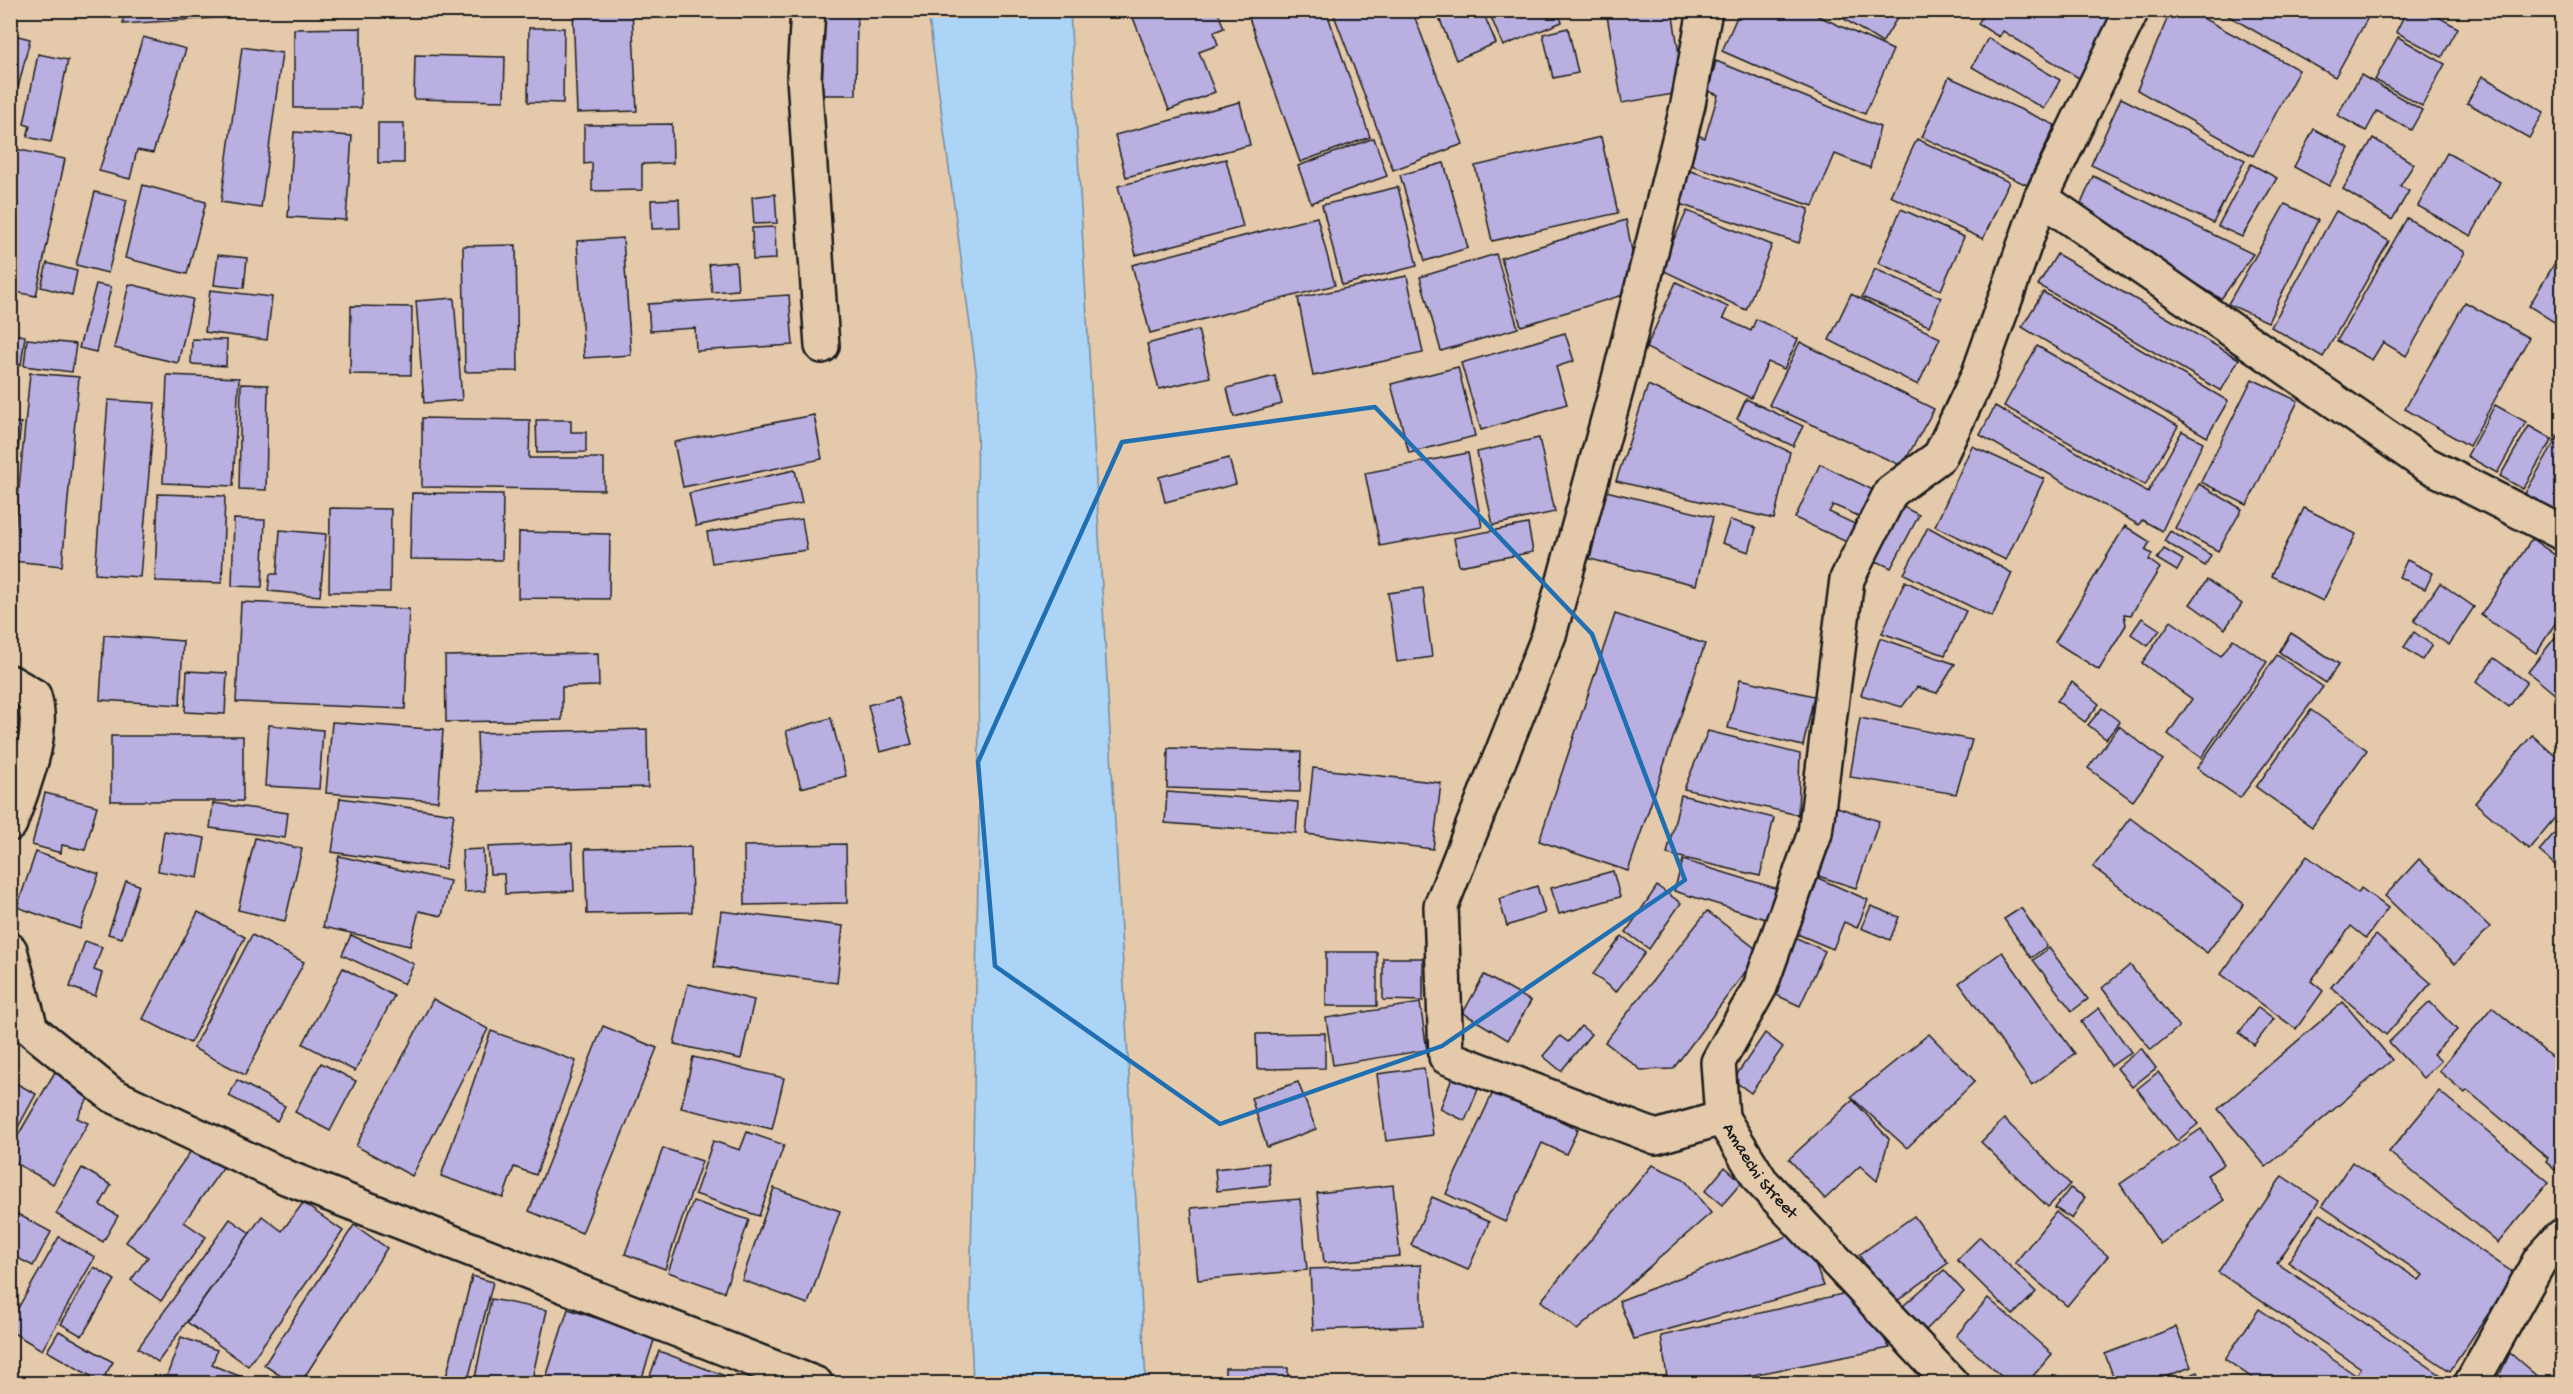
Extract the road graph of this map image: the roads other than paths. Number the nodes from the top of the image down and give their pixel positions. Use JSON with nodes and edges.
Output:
{"nodes":[{"id":1,"x":808,"y":10,"type":"edge"},
{"id":2,"x":1705,"y":10,"type":"edge"},
{"id":3,"x":2132,"y":10,"type":"edge"},
{"id":4,"x":2041,"y":198,"type":"junction"},
{"id":5,"x":822,"y":346,"type":"dead end"},
{"id":6,"x":2562,"y":533,"type":"edge"},
{"id":7,"x":10,"y":682,"type":"edge"},
{"id":8,"x":10,"y":824,"type":"edge"},
{"id":9,"x":10,"y":950,"type":"edge"},
{"id":10,"x":1722,"y":1118,"type":"junction"},
{"id":11,"x":2562,"y":1236,"type":"edge"},
{"id":12,"x":816,"y":1383,"type":"edge"},
{"id":13,"x":1952,"y":1383,"type":"edge"},
{"id":14,"x":2471,"y":1383,"type":"edge"}],
"edges":[{"from":1,"to":5,"type":"street"},
{"from":2,"to":10,"type":"street","name":"Amaechi Street"},
{"from":3,"to":4,"type":"street"},
{"from":4,"to":6,"type":"street"},
{"from":4,"to":10,"type":"street"},
{"from":7,"to":8,"type":"street"},
{"from":9,"to":12,"type":"street"},
{"from":10,"to":13,"type":"street","name":"Amaechi Street"},
{"from":11,"to":14,"type":"street"}]}
